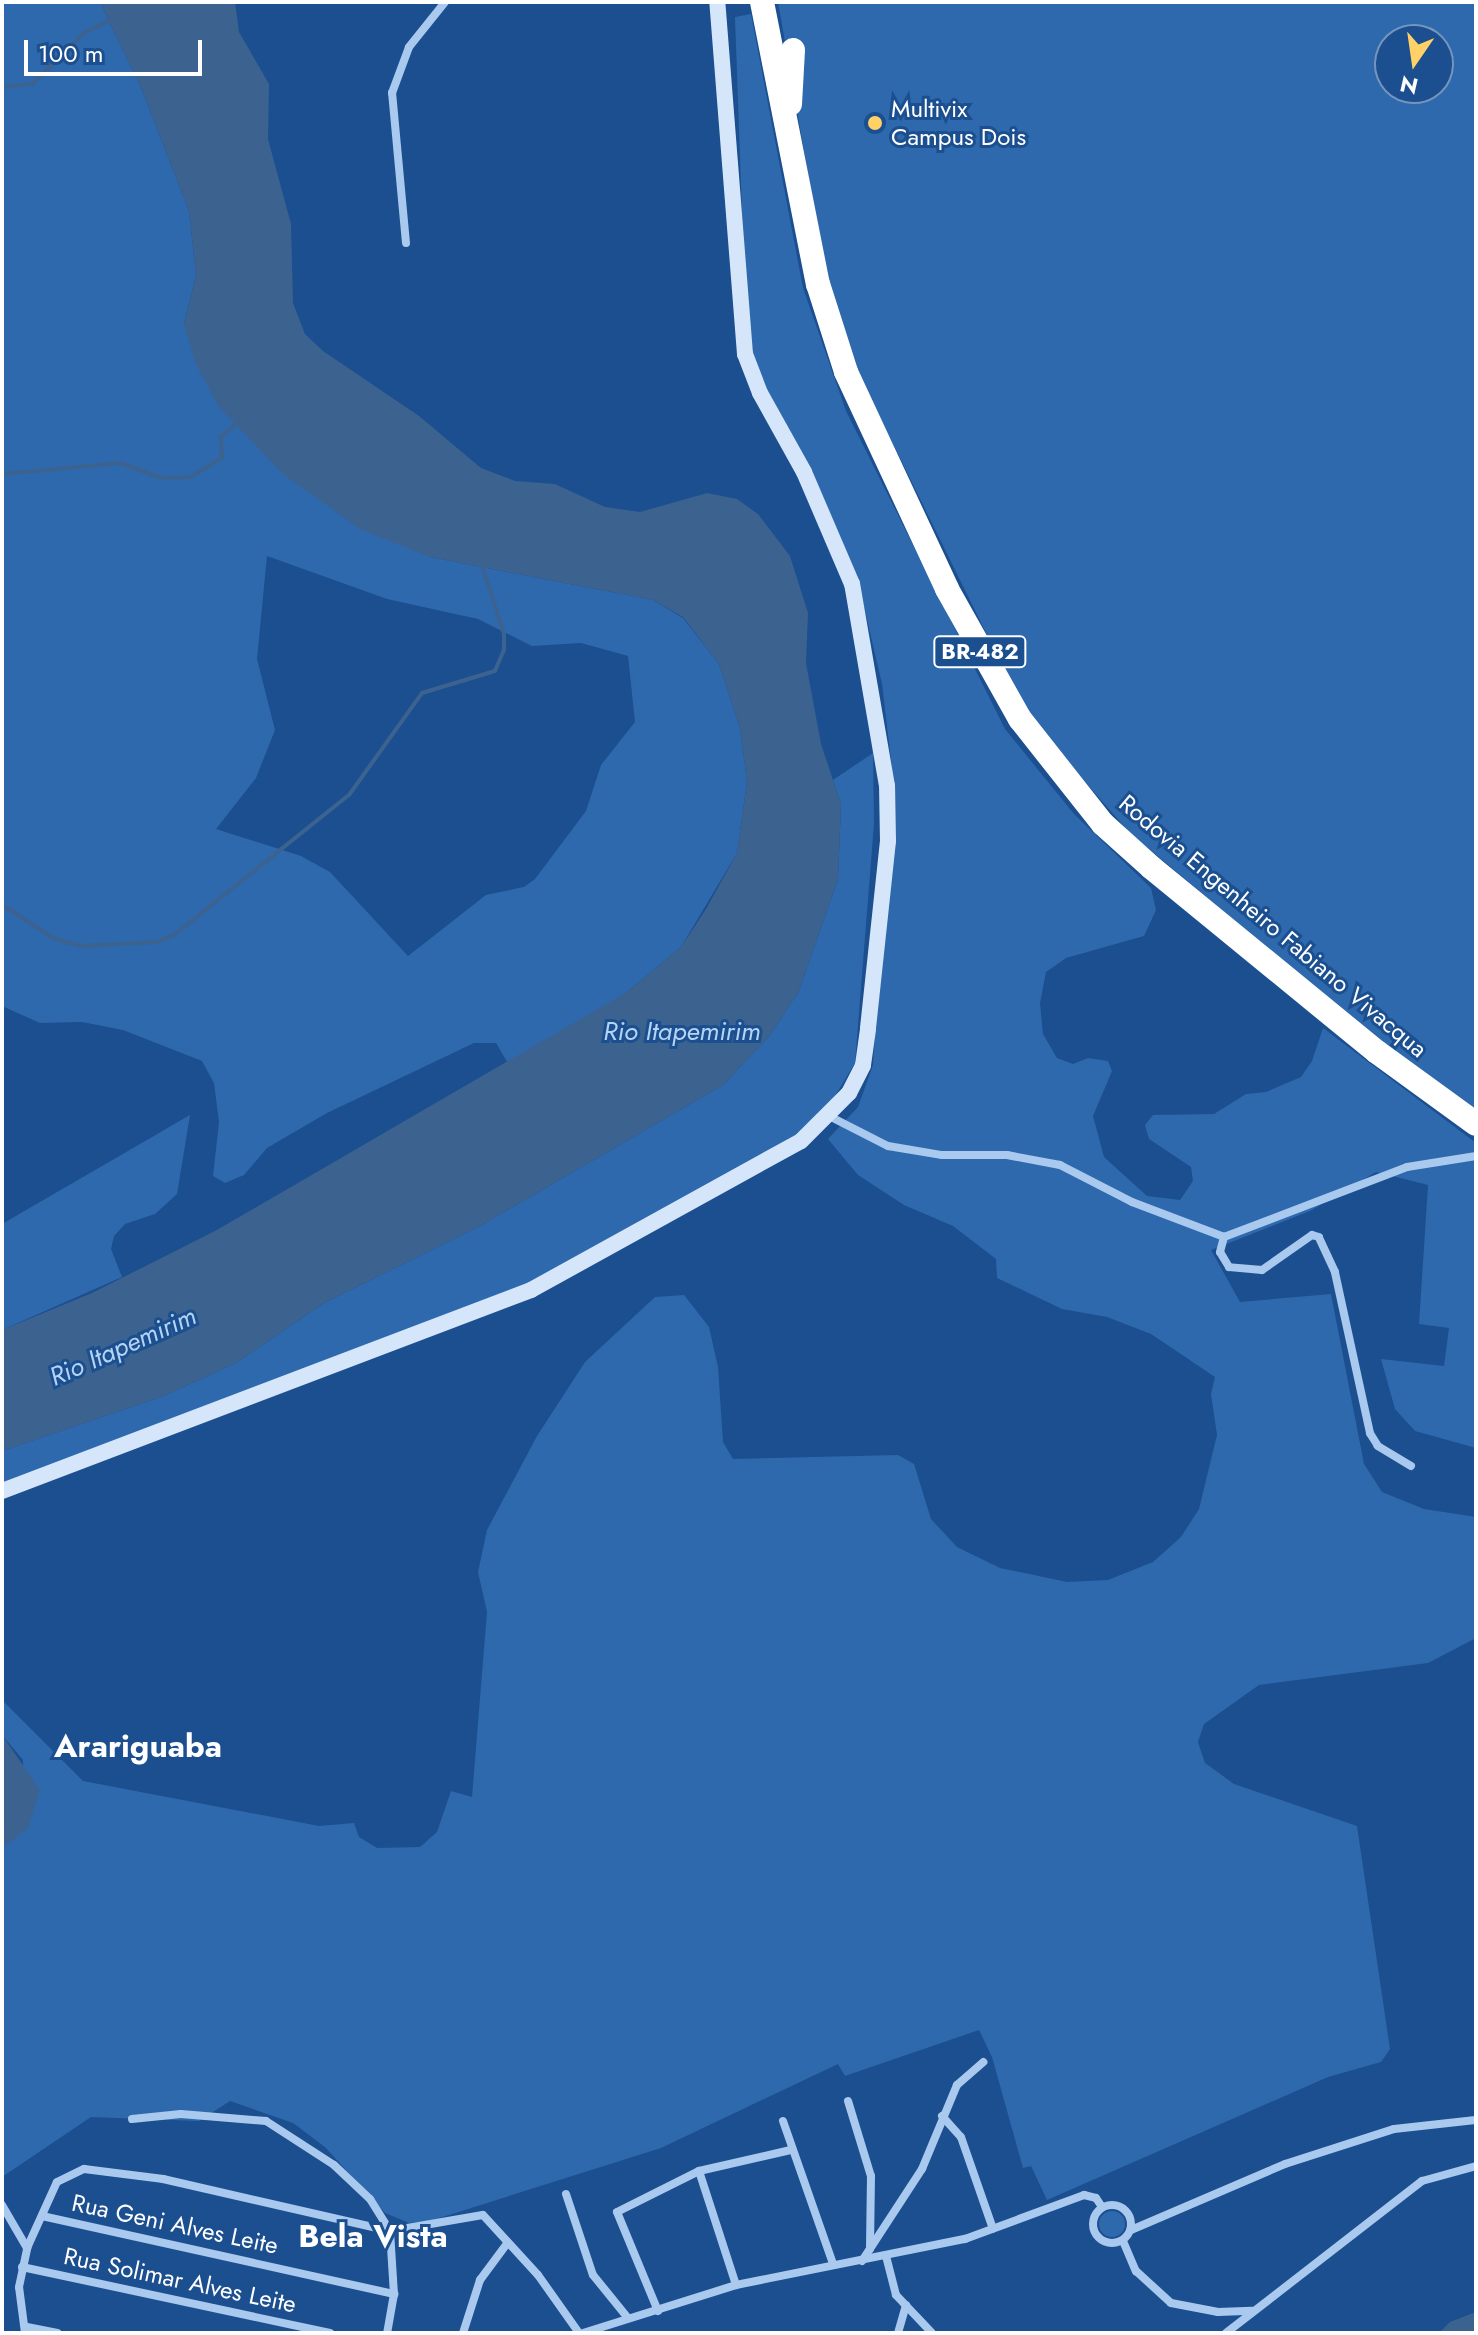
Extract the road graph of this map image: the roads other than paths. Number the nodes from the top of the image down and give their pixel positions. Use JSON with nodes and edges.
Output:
{"nodes":[{"id":1,"x":445,"y":2,"type":"edge"},
{"id":2,"x":717,"y":2,"type":"edge"},
{"id":3,"x":762,"y":2,"type":"edge"},
{"id":4,"x":793,"y":50,"type":"dead end"},
{"id":5,"x":788,"y":138,"type":"junction"},
{"id":6,"x":406,"y":243,"type":"dead end"},
{"id":7,"x":829,"y":1116,"type":"junction"},
{"id":8,"x":1476,"y":1124,"type":"edge"},
{"id":9,"x":1476,"y":1156,"type":"edge"},
{"id":10,"x":1224,"y":1237,"type":"junction"},
{"id":11,"x":1411,"y":1466,"type":"dead end"},
{"id":12,"x":2,"y":1491,"type":"edge"},
{"id":13,"x":983,"y":2062,"type":"dead end"},
{"id":14,"x":848,"y":2101,"type":"dead end"},
{"id":15,"x":942,"y":2116,"type":"junction"},
{"id":16,"x":132,"y":2119,"type":"dead end"},
{"id":17,"x":1476,"y":2120,"type":"edge"},
{"id":18,"x":783,"y":2121,"type":"dead end"},
{"id":19,"x":791,"y":2150,"type":"junction"},
{"id":20,"x":1476,"y":2166,"type":"edge"},
{"id":21,"x":699,"y":2171,"type":"junction"},
{"id":22,"x":566,"y":2194,"type":"dead end"},
{"id":23,"x":2,"y":2205,"type":"edge"},
{"id":24,"x":1102,"y":2207,"type":"junction"},
{"id":25,"x":42,"y":2216,"type":"junction"},
{"id":26,"x":993,"y":2229,"type":"junction"},
{"id":27,"x":1131,"y":2230,"type":"junction"},
{"id":28,"x":390,"y":2231,"type":"junction"},
{"id":29,"x":1123,"y":2241,"type":"junction"},
{"id":30,"x":506,"y":2245,"type":"junction"},
{"id":31,"x":27,"y":2248,"type":"junction"},
{"id":32,"x":870,"y":2249,"type":"junction"},
{"id":33,"x":886,"y":2256,"type":"junction"},
{"id":34,"x":862,"y":2261,"type":"junction"},
{"id":35,"x":833,"y":2264,"type":"junction"},
{"id":36,"x":22,"y":2267,"type":"junction"},
{"id":37,"x":736,"y":2285,"type":"junction"},
{"id":38,"x":394,"y":2294,"type":"junction"},
{"id":39,"x":906,"y":2305,"type":"junction"},
{"id":40,"x":658,"y":2311,"type":"junction"},
{"id":41,"x":1252,"y":2311,"type":"junction"},
{"id":42,"x":628,"y":2318,"type":"junction"},
{"id":43,"x":26,"y":2330,"type":"edge"},
{"id":44,"x":57,"y":2333,"type":"edge"},
{"id":45,"x":330,"y":2333,"type":"edge"},
{"id":46,"x":387,"y":2333,"type":"edge"},
{"id":47,"x":463,"y":2333,"type":"edge"},
{"id":48,"x":581,"y":2333,"type":"edge"},
{"id":49,"x":898,"y":2333,"type":"edge"},
{"id":50,"x":932,"y":2333,"type":"edge"},
{"id":51,"x":1226,"y":2333,"type":"edge"}],
"edges":[{"from":1,"to":6,"type":"street"},
{"from":2,"to":7,"type":"street"},
{"from":3,"to":5,"type":"highway","name":"Rodovia Engenheiro Fabiano Vivacqua","number":"BR-482"},
{"from":4,"to":5,"type":"highway"},
{"from":5,"to":8,"type":"highway","name":"Rodovia Engenheiro Fabiano Vivacqua","number":"BR-482"},
{"from":7,"to":10,"type":"street"},
{"from":7,"to":12,"type":"street"},
{"from":9,"to":10,"type":"street"},
{"from":10,"to":11,"type":"street"},
{"from":13,"to":15,"type":"street"},
{"from":14,"to":32,"type":"street"},
{"from":15,"to":26,"type":"street"},
{"from":15,"to":32,"type":"street"},
{"from":16,"to":28,"type":"street"},
{"from":17,"to":27,"type":"street"},
{"from":18,"to":19,"type":"street"},
{"from":19,"to":21,"type":"street"},
{"from":19,"to":35,"type":"street"},
{"from":20,"to":41,"type":"street"},
{"from":21,"to":37,"type":"street"},
{"from":21,"to":40,"type":"street"},
{"from":22,"to":42,"type":"street"},
{"from":23,"to":31,"type":"street"},
{"from":24,"to":26,"type":"street"},
{"from":24,"to":27,"type":"street"},
{"from":24,"to":29,"type":"street"},
{"from":25,"to":28,"type":"street"},
{"from":25,"to":31,"type":"street"},
{"from":25,"to":38,"type":"street","name":"Rua Geni Alves Leite"},
{"from":26,"to":33,"type":"street"},
{"from":27,"to":29,"type":"street"},
{"from":28,"to":30,"type":"street"},
{"from":28,"to":38,"type":"street"},
{"from":29,"to":41,"type":"street"},
{"from":30,"to":47,"type":"street"},
{"from":30,"to":48,"type":"street"},
{"from":31,"to":36,"type":"street"},
{"from":32,"to":34,"type":"street"},
{"from":33,"to":34,"type":"street"},
{"from":33,"to":39,"type":"street"},
{"from":34,"to":35,"type":"street"},
{"from":35,"to":37,"type":"street"},
{"from":36,"to":43,"type":"street"},
{"from":36,"to":45,"type":"street","name":"Rua Solimar Alves Leite"},
{"from":37,"to":40,"type":"street"},
{"from":38,"to":46,"type":"street"},
{"from":39,"to":49,"type":"street"},
{"from":39,"to":50,"type":"street"},
{"from":40,"to":42,"type":"street"},
{"from":41,"to":51,"type":"street"},
{"from":42,"to":48,"type":"street"},
{"from":43,"to":44,"type":"street"}]}
